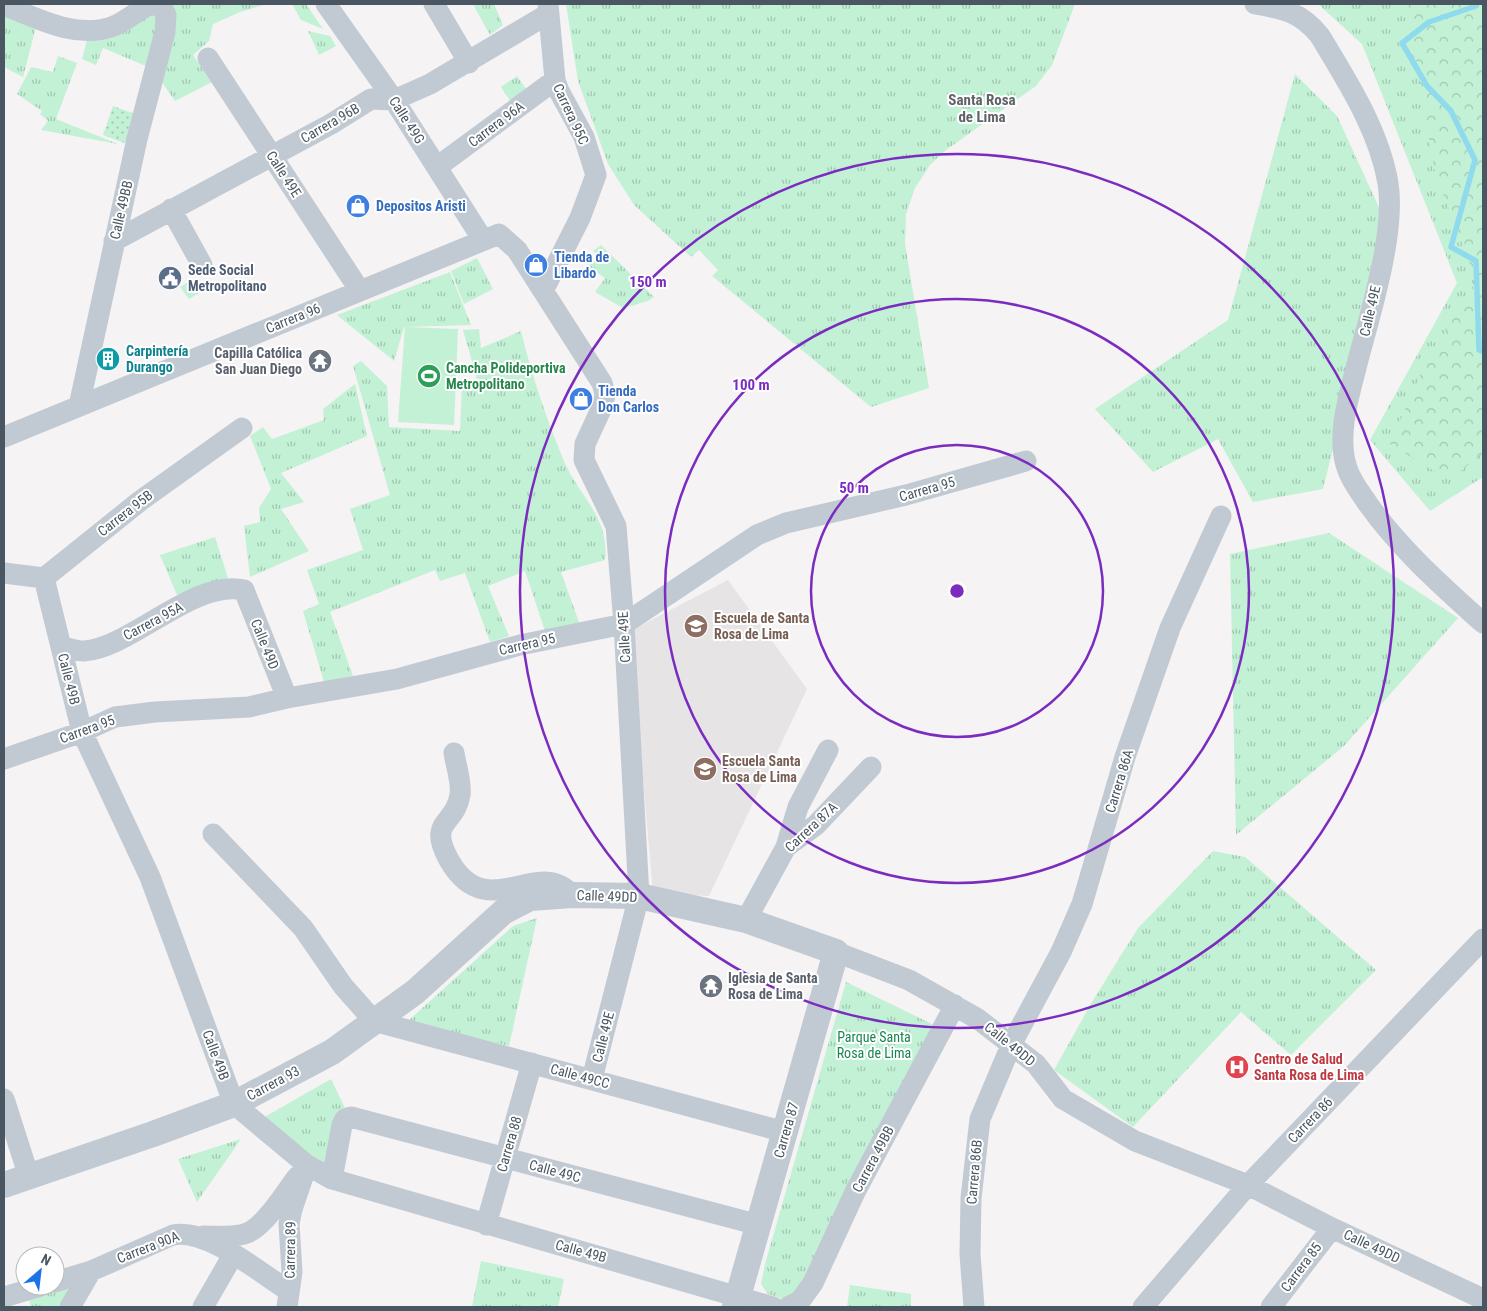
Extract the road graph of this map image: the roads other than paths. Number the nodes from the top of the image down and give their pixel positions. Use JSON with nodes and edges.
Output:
{"nodes":[{"id":1,"x":326,"y":4,"type":"edge"},
{"id":2,"x":434,"y":4,"type":"edge"},
{"id":3,"x":1255,"y":4,"type":"edge"},
{"id":4,"x":4,"y":5,"type":"edge"},
{"id":5,"x":548,"y":9,"type":"edge"},
{"id":6,"x":208,"y":58,"type":"dead end"},
{"id":7,"x":469,"y":62,"type":"junction"},
{"id":8,"x":555,"y":80,"type":"junction"},
{"id":9,"x":394,"y":100,"type":"junction"},
{"id":10,"x":272,"y":156,"type":"junction"},
{"id":11,"x":438,"y":167,"type":"junction"},
{"id":12,"x":171,"y":209,"type":"junction"},
{"id":13,"x":491,"y":237,"type":"junction"},
{"id":14,"x":114,"y":240,"type":"junction"},
{"id":15,"x":202,"y":265,"type":"dead end"},
{"id":16,"x":360,"y":291,"type":"junction"},
{"id":17,"x":543,"y":291,"type":"junction"},
{"id":18,"x":79,"y":406,"type":"junction"},
{"id":19,"x":242,"y":428,"type":"dead end"},
{"id":20,"x":4,"y":437,"type":"edge"},
{"id":21,"x":1026,"y":461,"type":"dead end"},
{"id":22,"x":1221,"y":516,"type":"dead end"},
{"id":23,"x":4,"y":573,"type":"edge"},
{"id":24,"x":44,"y":578,"type":"junction"},
{"id":25,"x":244,"y":590,"type":"joint"},
{"id":26,"x":1483,"y":622,"type":"edge"},
{"id":27,"x":624,"y":624,"type":"junction"},
{"id":28,"x":61,"y":646,"type":"junction"},
{"id":29,"x":287,"y":698,"type":"junction"},
{"id":30,"x":82,"y":732,"type":"junction"},
{"id":31,"x":828,"y":750,"type":"dead end"},
{"id":32,"x":454,"y":753,"type":"dead end"},
{"id":33,"x":4,"y":759,"type":"edge"},
{"id":34,"x":871,"y":767,"type":"dead end"},
{"id":35,"x":213,"y":834,"type":"dead end"},
{"id":36,"x":786,"y":847,"type":"junction"},
{"id":37,"x":572,"y":895,"type":"junction"},
{"id":38,"x":639,"y":896,"type":"junction"},
{"id":39,"x":502,"y":912,"type":"joint"},
{"id":40,"x":746,"y":920,"type":"junction"},
{"id":41,"x":1483,"y":938,"type":"edge"},
{"id":42,"x":836,"y":952,"type":"junction"},
{"id":43,"x":955,"y":1005,"type":"junction"},
{"id":44,"x":374,"y":1020,"type":"junction"},
{"id":45,"x":1012,"y":1043,"type":"junction"},
{"id":46,"x":532,"y":1063,"type":"junction"},
{"id":47,"x":592,"y":1079,"type":"junction"},
{"id":48,"x":4,"y":1099,"type":"edge"},
{"id":49,"x":234,"y":1104,"type":"junction"},
{"id":50,"x":785,"y":1132,"type":"junction"},
{"id":51,"x":505,"y":1158,"type":"junction"},
{"id":52,"x":307,"y":1165,"type":"junction"},
{"id":53,"x":29,"y":1176,"type":"junction"},
{"id":54,"x":332,"y":1179,"type":"junction"},
{"id":55,"x":4,"y":1185,"type":"edge"},
{"id":56,"x":1248,"y":1185,"type":"junction"},
{"id":57,"x":486,"y":1225,"type":"junction"},
{"id":58,"x":758,"y":1225,"type":"junction"},
{"id":59,"x":1332,"y":1228,"type":"junction"},
{"id":60,"x":198,"y":1236,"type":"junction"},
{"id":61,"x":233,"y":1255,"type":"junction"},
{"id":62,"x":91,"y":1271,"type":"junction"},
{"id":63,"x":65,"y":1279,"type":"edge"},
{"id":64,"x":288,"y":1299,"type":"edge"},
{"id":65,"x":1483,"y":1299,"type":"edge"},
{"id":66,"x":737,"y":1302,"type":"edge"},
{"id":67,"x":70,"y":1307,"type":"edge"},
{"id":68,"x":203,"y":1307,"type":"edge"},
{"id":69,"x":773,"y":1307,"type":"edge"},
{"id":70,"x":788,"y":1307,"type":"edge"},
{"id":71,"x":974,"y":1307,"type":"edge"},
{"id":72,"x":1143,"y":1307,"type":"edge"},
{"id":73,"x":1271,"y":1307,"type":"edge"}],
"edges":[{"from":1,"to":9,"type":"street","name":"Calle 49G"},
{"from":2,"to":7,"type":"street"},
{"from":3,"to":26,"type":"street","name":"Calle 49E"},
{"from":4,"to":14,"type":"street","name":"Calle 49BB"},
{"from":5,"to":7,"type":"street","name":"Carrera 96B"},
{"from":5,"to":8,"type":"street","name":"Carrera 95C"},
{"from":6,"to":10,"type":"street","name":"Calle 49E"},
{"from":7,"to":9,"type":"street","name":"Carrera 96B"},
{"from":8,"to":11,"type":"street","name":"Carrera 96A"},
{"from":8,"to":17,"type":"street","name":"Carrera 95C"},
{"from":9,"to":10,"type":"street","name":"Carrera 96B"},
{"from":9,"to":11,"type":"street","name":"Calle 49G"},
{"from":10,"to":12,"type":"street","name":"Carrera 96B"},
{"from":10,"to":16,"type":"street","name":"Calle 49E"},
{"from":11,"to":13,"type":"street","name":"Calle 49G"},
{"from":12,"to":14,"type":"street","name":"Carrera 96B"},
{"from":12,"to":15,"type":"street"},
{"from":13,"to":16,"type":"street","name":"Carrera 96"},
{"from":13,"to":17,"type":"street","name":"Calle 49E"},
{"from":14,"to":18,"type":"street","name":"Calle 49BB"},
{"from":16,"to":18,"type":"street","name":"Carrera 96"},
{"from":17,"to":27,"type":"street","name":"Calle 49E"},
{"from":18,"to":20,"type":"street","name":"Carrera 96"},
{"from":19,"to":24,"type":"street","name":"Carrera 95B"},
{"from":21,"to":27,"type":"street","name":"Carrera 95"},
{"from":22,"to":45,"type":"street","name":"Carrera 86A"},
{"from":23,"to":24,"type":"street"},
{"from":24,"to":28,"type":"street","name":"Calle 49B"},
{"from":25,"to":28,"type":"street","name":"Carrera 95A"},
{"from":25,"to":29,"type":"street","name":"Calle 49D"},
{"from":27,"to":29,"type":"street","name":"Carrera 95"},
{"from":27,"to":38,"type":"street","name":"Calle 49E"},
{"from":28,"to":30,"type":"street","name":"Calle 49B"},
{"from":29,"to":30,"type":"street","name":"Carrera 95"},
{"from":30,"to":33,"type":"street","name":"Carrera 95"},
{"from":30,"to":49,"type":"street","name":"Calle 49B"},
{"from":31,"to":36,"type":"street"},
{"from":32,"to":37,"type":"street"},
{"from":34,"to":36,"type":"street","name":"Carrera 87A"},
{"from":35,"to":44,"type":"street"},
{"from":36,"to":40,"type":"street","name":"Carrera 87A"},
{"from":37,"to":38,"type":"street","name":"Calle 49DD"},
{"from":37,"to":39,"type":"street","name":"Calle 49DD"},
{"from":38,"to":40,"type":"street","name":"Calle 49DD"},
{"from":38,"to":47,"type":"street","name":"Calle 49E"},
{"from":39,"to":44,"type":"street","name":"Carrera 93"},
{"from":40,"to":42,"type":"street","name":"Calle 49DD"},
{"from":41,"to":56,"type":"street","name":"Carrera 86"},
{"from":42,"to":43,"type":"street","name":"Calle 49DD"},
{"from":42,"to":50,"type":"street","name":"Carrera 87"},
{"from":43,"to":45,"type":"street","name":"Calle 49DD"},
{"from":43,"to":70,"type":"street","name":"Carrera 49BB"},
{"from":44,"to":46,"type":"street","name":"Calle 49CC"},
{"from":44,"to":49,"type":"street","name":"Carrera 93"},
{"from":45,"to":56,"type":"street","name":"Calle 49DD"},
{"from":45,"to":71,"type":"street","name":"Carrera 86B"},
{"from":46,"to":47,"type":"street","name":"Calle 49CC"},
{"from":46,"to":51,"type":"street","name":"Carrera 88"},
{"from":47,"to":50,"type":"street","name":"Calle 49CC"},
{"from":48,"to":53,"type":"street"},
{"from":49,"to":52,"type":"street","name":"Calle 49B"},
{"from":49,"to":53,"type":"street","name":"Carrera 93"},
{"from":50,"to":58,"type":"street","name":"Carrera 87"},
{"from":51,"to":54,"type":"street","name":"Calle 49C"},
{"from":51,"to":57,"type":"street","name":"Carrera 88"},
{"from":51,"to":58,"type":"street","name":"Calle 49C"},
{"from":52,"to":54,"type":"street","name":"Calle 49B"},
{"from":52,"to":60,"type":"street"},
{"from":52,"to":64,"type":"street","name":"Carrera 89"},
{"from":53,"to":55,"type":"street","name":"Carrera 93"},
{"from":54,"to":57,"type":"street","name":"Calle 49B"},
{"from":56,"to":59,"type":"street","name":"Calle 49DD"},
{"from":56,"to":72,"type":"street","name":"Carrera 86"},
{"from":57,"to":66,"type":"street","name":"Calle 49B"},
{"from":58,"to":66,"type":"street","name":"Carrera 87"},
{"from":59,"to":65,"type":"street","name":"Calle 49DD"},
{"from":59,"to":73,"type":"street","name":"Carrera 85"},
{"from":60,"to":61,"type":"street","name":"Carrera 90A"},
{"from":60,"to":62,"type":"street","name":"Carrera 90A"},
{"from":61,"to":64,"type":"street","name":"Carrera 90A"},
{"from":61,"to":68,"type":"street"},
{"from":62,"to":63,"type":"street","name":"Carrera 90A"},
{"from":62,"to":67,"type":"street"},
{"from":66,"to":69,"type":"street"}]}
